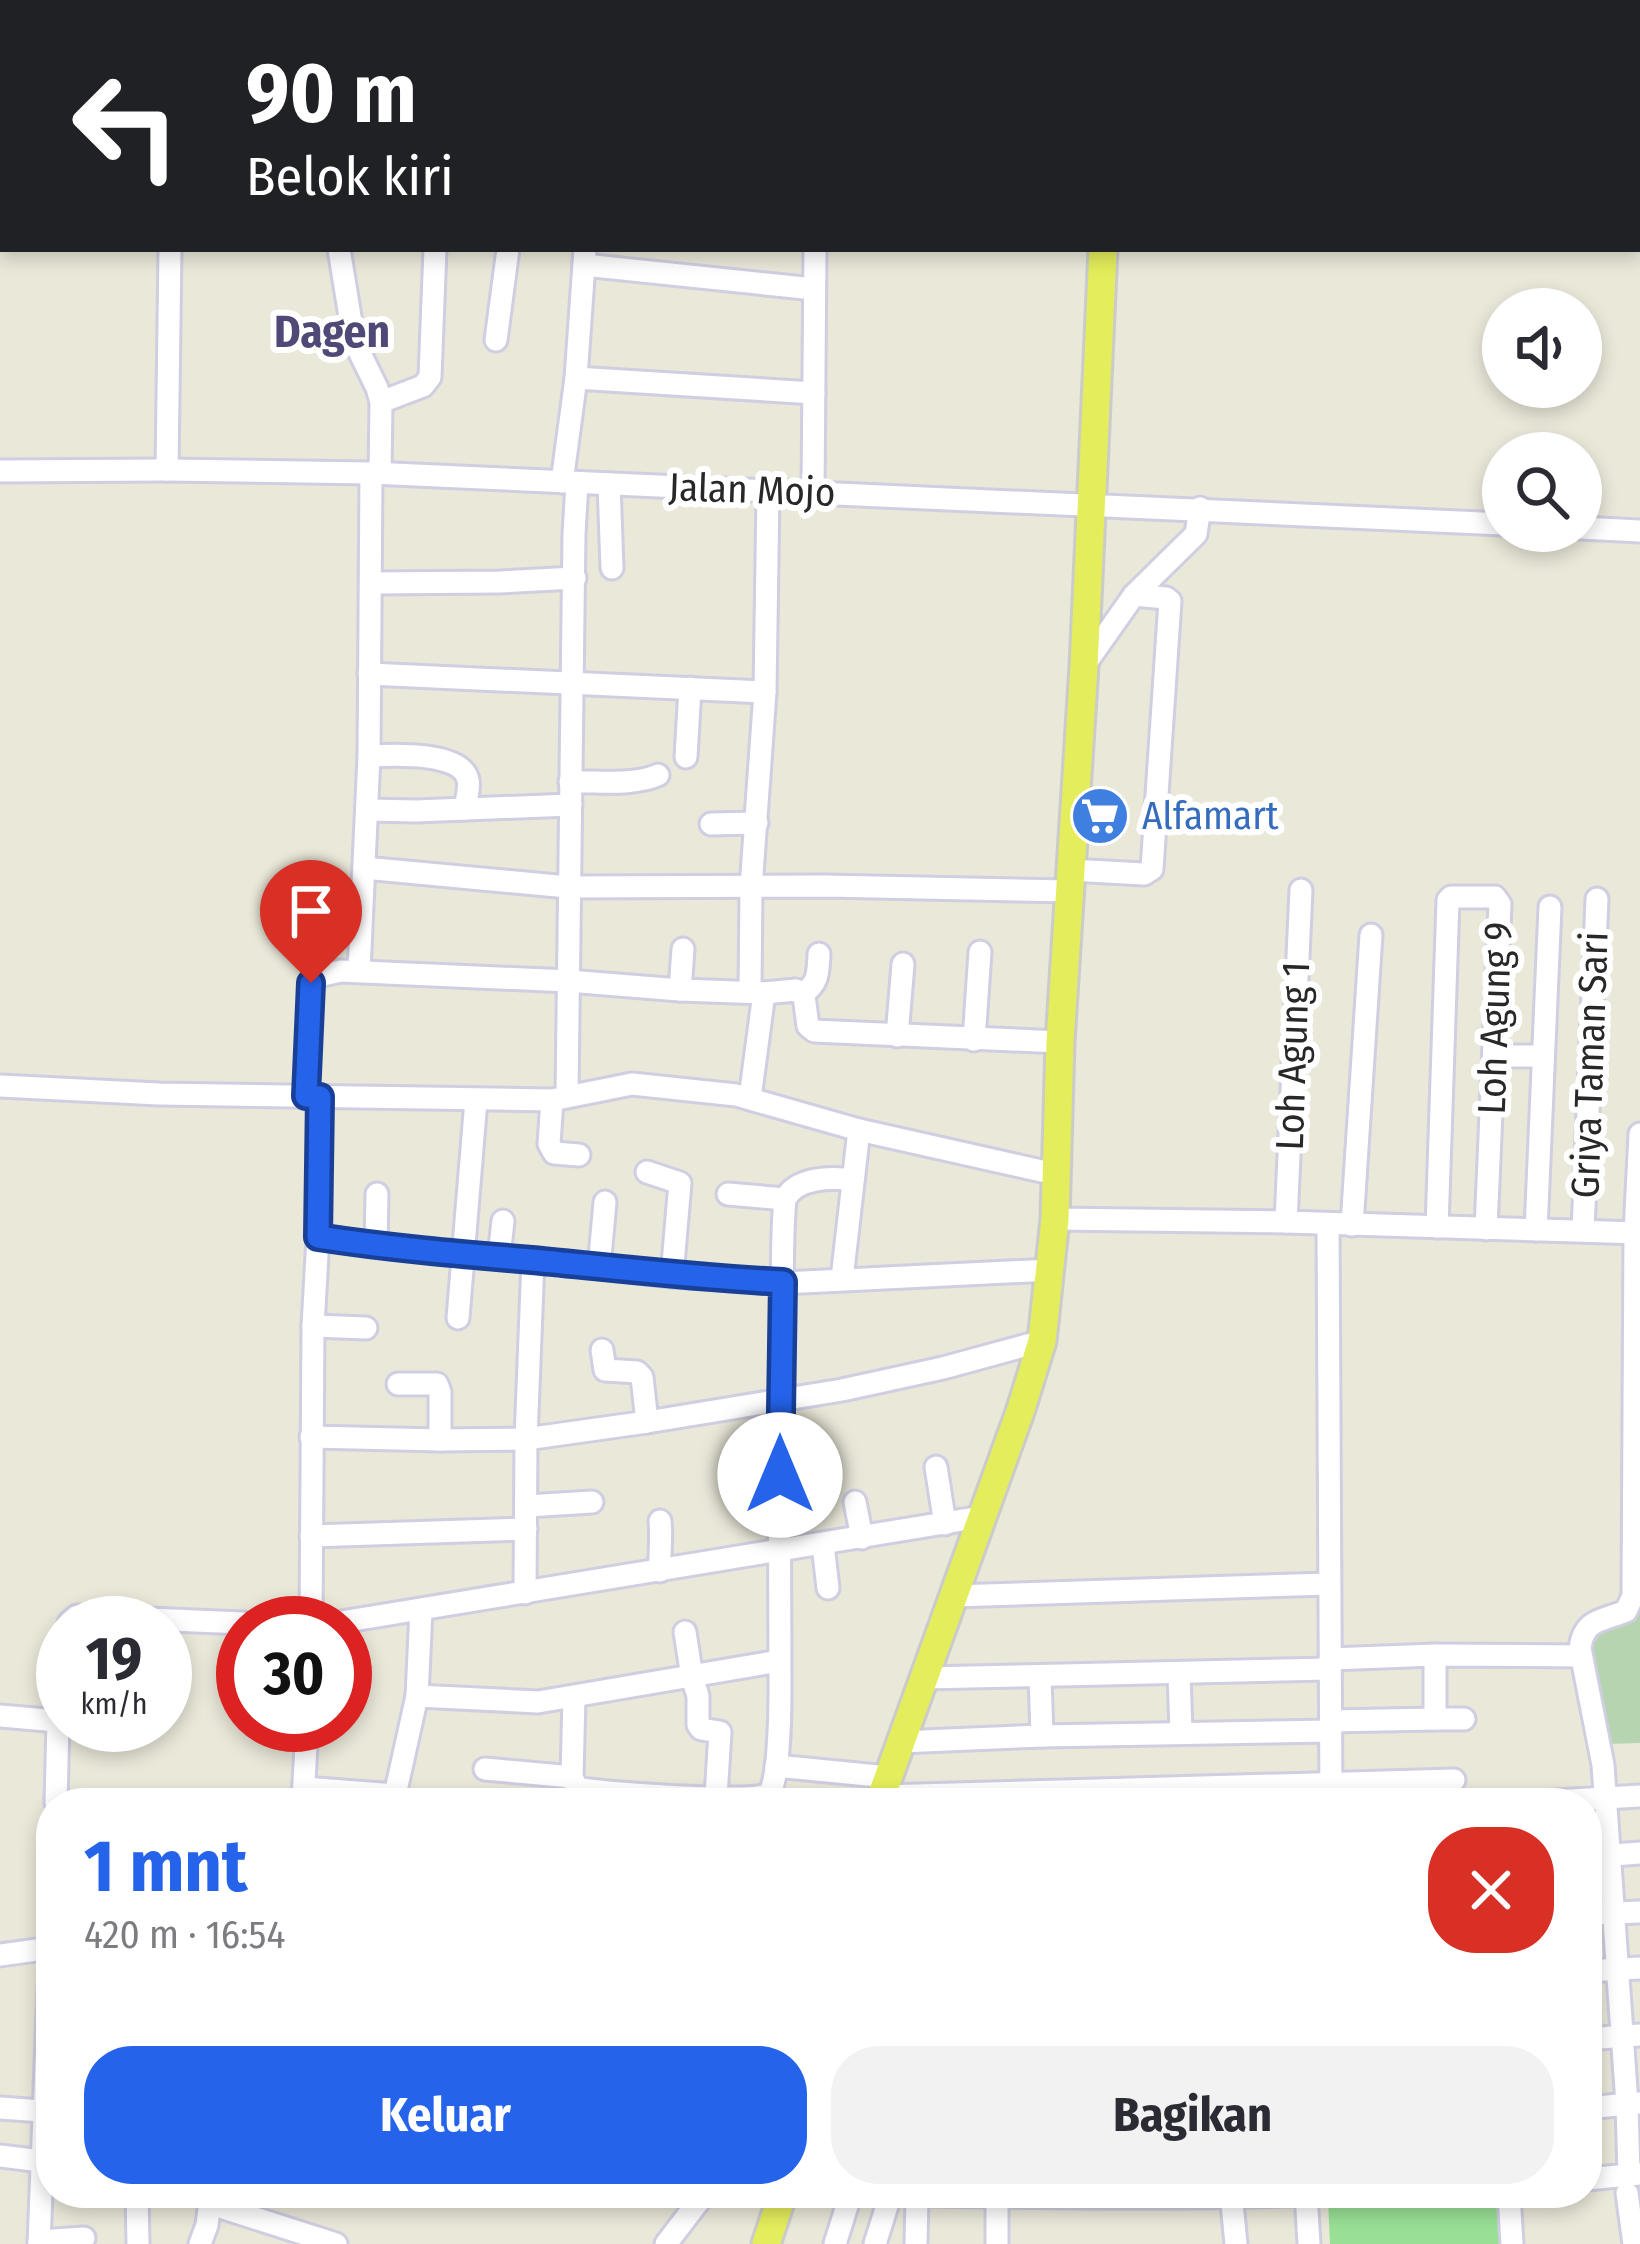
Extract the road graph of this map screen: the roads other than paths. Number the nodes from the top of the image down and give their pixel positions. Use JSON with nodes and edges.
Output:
{"nodes":[{"id":1,"x":170,"y":252,"type":"edge"},
{"id":2,"x":339,"y":252,"type":"edge"},
{"id":3,"x":435,"y":252,"type":"edge"},
{"id":4,"x":508,"y":252,"type":"edge"},
{"id":5,"x":815,"y":252,"type":"edge"},
{"id":6,"x":1103,"y":252,"type":"edge"},
{"id":7,"x":584,"y":257,"type":"edge"},
{"id":8,"x":814,"y":289,"type":"junction"},
{"id":9,"x":496,"y":340,"type":"dead end"},
{"id":10,"x":576,"y":378,"type":"junction"},
{"id":11,"x":814,"y":393,"type":"junction"},
{"id":12,"x":381,"y":402,"type":"junction"},
{"id":13,"x":167,"y":470,"type":"junction"},
{"id":14,"x":0,"y":471,"type":"edge"},
{"id":15,"x":375,"y":473,"type":"junction"},
{"id":16,"x":570,"y":482,"type":"junction"},
{"id":17,"x":609,"y":484,"type":"junction"},
{"id":18,"x":768,"y":492,"type":"junction"},
{"id":19,"x":813,"y":493,"type":"junction"},
{"id":20,"x":1090,"y":503,"type":"junction"},
{"id":21,"x":1200,"y":516,"type":"junction"},
{"id":22,"x":1482,"y":523,"type":"edge"},
{"id":23,"x":1602,"y":529,"type":"edge"},
{"id":24,"x":1640,"y":532,"type":"edge"},
{"id":25,"x":612,"y":568,"type":"dead end"},
{"id":26,"x":575,"y":578,"type":"junction"},
{"id":27,"x":372,"y":583,"type":"junction"},
{"id":28,"x":1134,"y":595,"type":"junction"},
{"id":29,"x":1084,"y":666,"type":"junction"},
{"id":30,"x":370,"y":674,"type":"junction"},
{"id":31,"x":572,"y":683,"type":"junction"},
{"id":32,"x":690,"y":688,"type":"junction"},
{"id":33,"x":765,"y":692,"type":"junction"},
{"id":34,"x":369,"y":756,"type":"junction"},
{"id":35,"x":686,"y":757,"type":"dead end"},
{"id":36,"x":658,"y":775,"type":"dead end"},
{"id":37,"x":570,"y":794,"type":"junction"},
{"id":38,"x":465,"y":809,"type":"junction"},
{"id":39,"x":368,"y":810,"type":"junction"},
{"id":40,"x":711,"y":824,"type":"dead end"},
{"id":41,"x":757,"y":824,"type":"junction"},
{"id":42,"x":364,"y":868,"type":"junction"},
{"id":43,"x":1069,"y":880,"type":"junction"},
{"id":44,"x":568,"y":886,"type":"junction"},
{"id":45,"x":751,"y":888,"type":"junction"},
{"id":46,"x":1301,"y":890,"type":"dead end"},
{"id":47,"x":1597,"y":899,"type":"dead end"},
{"id":48,"x":1550,"y":907,"type":"dead end"},
{"id":49,"x":1371,"y":935,"type":"dead end"},
{"id":50,"x":682,"y":949,"type":"dead end"},
{"id":51,"x":980,"y":952,"type":"dead end"},
{"id":52,"x":819,"y":954,"type":"dead end"},
{"id":53,"x":903,"y":964,"type":"dead end"},
{"id":54,"x":359,"y":971,"type":"junction"},
{"id":55,"x":568,"y":981,"type":"junction"},
{"id":56,"x":680,"y":990,"type":"junction"},
{"id":57,"x":757,"y":992,"type":"junction"},
{"id":58,"x":802,"y":994,"type":"junction"},
{"id":59,"x":897,"y":1036,"type":"junction"},
{"id":60,"x":974,"y":1040,"type":"junction"},
{"id":61,"x":1060,"y":1042,"type":"junction"},
{"id":62,"x":1495,"y":1055,"type":"junction"},
{"id":63,"x":1543,"y":1056,"type":"junction"},
{"id":64,"x":0,"y":1086,"type":"edge"},
{"id":65,"x":313,"y":1097,"type":"junction"},
{"id":66,"x":560,"y":1098,"type":"junction"},
{"id":67,"x":750,"y":1098,"type":"junction"},
{"id":68,"x":476,"y":1100,"type":"junction"},
{"id":69,"x":859,"y":1130,"type":"junction"},
{"id":70,"x":1640,"y":1133,"type":"edge"},
{"id":71,"x":579,"y":1155,"type":"dead end"},
{"id":72,"x":646,"y":1172,"type":"dead end"},
{"id":73,"x":1054,"y":1174,"type":"junction"},
{"id":74,"x":853,"y":1180,"type":"junction"},
{"id":75,"x":377,"y":1194,"type":"dead end"},
{"id":76,"x":728,"y":1194,"type":"dead end"},
{"id":77,"x":785,"y":1199,"type":"junction"},
{"id":78,"x":605,"y":1202,"type":"dead end"},
{"id":79,"x":1055,"y":1219,"type":"junction"},
{"id":80,"x":502,"y":1221,"type":"dead end"},
{"id":81,"x":1286,"y":1222,"type":"junction"},
{"id":82,"x":1340,"y":1224,"type":"junction"},
{"id":83,"x":1437,"y":1227,"type":"junction"},
{"id":84,"x":1486,"y":1228,"type":"junction"},
{"id":85,"x":1536,"y":1230,"type":"junction"},
{"id":86,"x":1583,"y":1230,"type":"junction"},
{"id":87,"x":1637,"y":1232,"type":"edge"},
{"id":88,"x":318,"y":1237,"type":"junction"},
{"id":89,"x":376,"y":1246,"type":"junction"},
{"id":90,"x":463,"y":1256,"type":"junction"},
{"id":91,"x":499,"y":1258,"type":"junction"},
{"id":92,"x":533,"y":1260,"type":"junction"},
{"id":93,"x":599,"y":1268,"type":"junction"},
{"id":94,"x":1051,"y":1270,"type":"junction"},
{"id":95,"x":672,"y":1276,"type":"junction"},
{"id":96,"x":842,"y":1280,"type":"junction"},
{"id":97,"x":783,"y":1282,"type":"junction"},
{"id":98,"x":458,"y":1318,"type":"dead end"},
{"id":99,"x":313,"y":1326,"type":"junction"},
{"id":100,"x":366,"y":1328,"type":"dead end"},
{"id":101,"x":1042,"y":1341,"type":"junction"},
{"id":102,"x":602,"y":1350,"type":"dead end"},
{"id":103,"x":398,"y":1384,"type":"dead end"},
{"id":104,"x":780,"y":1399,"type":"junction"},
{"id":105,"x":646,"y":1422,"type":"junction"},
{"id":106,"x":311,"y":1437,"type":"junction"},
{"id":107,"x":526,"y":1438,"type":"junction"},
{"id":108,"x":440,"y":1440,"type":"junction"},
{"id":109,"x":936,"y":1468,"type":"dead end"},
{"id":110,"x":592,"y":1502,"type":"dead end"},
{"id":111,"x":855,"y":1502,"type":"dead end"},
{"id":112,"x":527,"y":1506,"type":"junction"},
{"id":113,"x":981,"y":1517,"type":"junction"},
{"id":114,"x":660,"y":1521,"type":"dead end"},
{"id":115,"x":945,"y":1523,"type":"junction"},
{"id":116,"x":526,"y":1529,"type":"junction"},
{"id":117,"x":311,"y":1536,"type":"junction"},
{"id":118,"x":862,"y":1538,"type":"junction"},
{"id":119,"x":823,"y":1545,"type":"junction"},
{"id":120,"x":780,"y":1552,"type":"junction"},
{"id":121,"x":660,"y":1571,"type":"junction"},
{"id":122,"x":1328,"y":1585,"type":"junction"},
{"id":123,"x":829,"y":1588,"type":"dead end"},
{"id":124,"x":525,"y":1593,"type":"junction"},
{"id":125,"x":311,"y":1596,"type":"edge"},
{"id":126,"x":953,"y":1596,"type":"junction"},
{"id":127,"x":422,"y":1610,"type":"junction"},
{"id":128,"x":372,"y":1617,"type":"edge"},
{"id":129,"x":685,"y":1632,"type":"dead end"},
{"id":130,"x":1436,"y":1655,"type":"junction"},
{"id":131,"x":1581,"y":1657,"type":"junction"},
{"id":132,"x":779,"y":1661,"type":"junction"},
{"id":133,"x":1330,"y":1664,"type":"junction"},
{"id":134,"x":1179,"y":1672,"type":"junction"},
{"id":135,"x":1040,"y":1676,"type":"junction"},
{"id":136,"x":692,"y":1677,"type":"junction"},
{"id":137,"x":922,"y":1678,"type":"junction"},
{"id":138,"x":417,"y":1696,"type":"junction"},
{"id":139,"x":574,"y":1697,"type":"junction"},
{"id":140,"x":0,"y":1716,"type":"edge"},
{"id":141,"x":36,"y":1719,"type":"edge"},
{"id":142,"x":1435,"y":1719,"type":"junction"},
{"id":143,"x":1464,"y":1719,"type":"dead end"},
{"id":144,"x":1331,"y":1726,"type":"junction"},
{"id":145,"x":1181,"y":1733,"type":"junction"},
{"id":146,"x":1042,"y":1736,"type":"junction"},
{"id":147,"x":899,"y":1742,"type":"junction"},
{"id":148,"x":57,"y":1752,"type":"edge"},
{"id":149,"x":305,"y":1752,"type":"edge"},
{"id":150,"x":776,"y":1766,"type":"junction"},
{"id":151,"x":485,"y":1768,"type":"dead end"},
{"id":152,"x":572,"y":1777,"type":"junction"},
{"id":153,"x":1454,"y":1780,"type":"dead end"},
{"id":154,"x":56,"y":1788,"type":"edge"},
{"id":155,"x":303,"y":1788,"type":"edge"},
{"id":156,"x":397,"y":1788,"type":"edge"},
{"id":157,"x":577,"y":1788,"type":"edge"},
{"id":158,"x":707,"y":1788,"type":"edge"},
{"id":159,"x":772,"y":1788,"type":"edge"},
{"id":160,"x":867,"y":1788,"type":"edge"},
{"id":161,"x":884,"y":1788,"type":"edge"},
{"id":162,"x":1330,"y":1788,"type":"edge"},
{"id":163,"x":1383,"y":1788,"type":"edge"},
{"id":164,"x":1640,"y":1796,"type":"edge"},
{"id":165,"x":1602,"y":1798,"type":"edge"},
{"id":166,"x":1606,"y":1798,"type":"junction"},
{"id":167,"x":1602,"y":1827,"type":"edge"},
{"id":168,"x":1640,"y":1853,"type":"edge"},
{"id":169,"x":1602,"y":1856,"type":"edge"},
{"id":170,"x":1602,"y":1871,"type":"edge"},
{"id":171,"x":1613,"y":1912,"type":"junction"},
{"id":172,"x":1640,"y":1912,"type":"edge"},
{"id":173,"x":1602,"y":1913,"type":"edge"},
{"id":174,"x":36,"y":1950,"type":"edge"},
{"id":175,"x":0,"y":1955,"type":"edge"},
{"id":176,"x":1640,"y":1967,"type":"edge"},
{"id":177,"x":1616,"y":1969,"type":"junction"},
{"id":178,"x":1602,"y":1970,"type":"edge"},
{"id":179,"x":1631,"y":2035,"type":"edge"},
{"id":180,"x":1634,"y":2103,"type":"edge"},
{"id":181,"x":1602,"y":2106,"type":"edge"},
{"id":182,"x":0,"y":2108,"type":"edge"},
{"id":183,"x":36,"y":2111,"type":"edge"},
{"id":184,"x":0,"y":2156,"type":"edge"},
{"id":185,"x":36,"y":2171,"type":"edge"},
{"id":186,"x":1602,"y":2180,"type":"edge"},
{"id":187,"x":1632,"y":2181,"type":"edge"},
{"id":188,"x":42,"y":2208,"type":"edge"},
{"id":189,"x":137,"y":2208,"type":"edge"},
{"id":190,"x":209,"y":2208,"type":"edge"},
{"id":191,"x":238,"y":2208,"type":"edge"},
{"id":192,"x":694,"y":2208,"type":"edge"},
{"id":193,"x":778,"y":2208,"type":"edge"},
{"id":194,"x":846,"y":2208,"type":"edge"},
{"id":195,"x":887,"y":2208,"type":"edge"},
{"id":196,"x":916,"y":2208,"type":"edge"},
{"id":197,"x":997,"y":2208,"type":"edge"},
{"id":198,"x":1232,"y":2208,"type":"edge"},
{"id":199,"x":1307,"y":2208,"type":"edge"},
{"id":200,"x":1510,"y":2208,"type":"edge"},
{"id":201,"x":84,"y":2239,"type":"dead end"},
{"id":202,"x":39,"y":2242,"type":"edge"},
{"id":203,"x":138,"y":2244,"type":"edge"},
{"id":204,"x":200,"y":2244,"type":"edge"},
{"id":205,"x":336,"y":2244,"type":"edge"},
{"id":206,"x":666,"y":2244,"type":"edge"},
{"id":207,"x":766,"y":2244,"type":"edge"},
{"id":208,"x":835,"y":2244,"type":"edge"},
{"id":209,"x":875,"y":2244,"type":"edge"},
{"id":210,"x":916,"y":2244,"type":"edge"},
{"id":211,"x":997,"y":2244,"type":"edge"},
{"id":212,"x":1236,"y":2244,"type":"edge"},
{"id":213,"x":1309,"y":2244,"type":"edge"},
{"id":214,"x":1512,"y":2244,"type":"edge"},
{"id":215,"x":1634,"y":2244,"type":"edge"}],
"edges":[{"from":1,"to":13,"type":"street"},
{"from":2,"to":12,"type":"street"},
{"from":3,"to":12,"type":"street"},
{"from":4,"to":9,"type":"street"},
{"from":5,"to":8,"type":"street"},
{"from":6,"to":20,"type":"main road"},
{"from":7,"to":8,"type":"street"},
{"from":7,"to":10,"type":"street"},
{"from":8,"to":11,"type":"street"},
{"from":10,"to":11,"type":"street"},
{"from":10,"to":16,"type":"street"},
{"from":11,"to":19,"type":"street"},
{"from":12,"to":15,"type":"street"},
{"from":13,"to":14,"type":"street","name":"Jalan Mojo"},
{"from":13,"to":15,"type":"street","name":"Jalan Mojo"},
{"from":15,"to":16,"type":"street","name":"Jalan Mojo"},
{"from":15,"to":27,"type":"street"},
{"from":16,"to":17,"type":"street","name":"Jalan Mojo"},
{"from":16,"to":26,"type":"street"},
{"from":17,"to":18,"type":"street","name":"Jalan Mojo"},
{"from":17,"to":25,"type":"street"},
{"from":18,"to":19,"type":"street","name":"Jalan Mojo"},
{"from":18,"to":33,"type":"street"},
{"from":19,"to":20,"type":"street","name":"Jalan Mojo"},
{"from":20,"to":21,"type":"street","name":"Jalan Mojo"},
{"from":20,"to":29,"type":"main road"},
{"from":21,"to":22,"type":"street","name":"Jalan Mojo"},
{"from":21,"to":28,"type":"street"},
{"from":23,"to":24,"type":"street"},
{"from":26,"to":27,"type":"street"},
{"from":26,"to":31,"type":"street"},
{"from":27,"to":30,"type":"street"},
{"from":28,"to":29,"type":"street"},
{"from":28,"to":43,"type":"street"},
{"from":29,"to":43,"type":"main road"},
{"from":30,"to":31,"type":"street"},
{"from":30,"to":34,"type":"street"},
{"from":31,"to":32,"type":"street"},
{"from":31,"to":37,"type":"street"},
{"from":32,"to":33,"type":"street"},
{"from":32,"to":35,"type":"street"},
{"from":33,"to":41,"type":"street"},
{"from":34,"to":38,"type":"street"},
{"from":34,"to":39,"type":"street"},
{"from":36,"to":37,"type":"street"},
{"from":37,"to":38,"type":"street"},
{"from":37,"to":44,"type":"street"},
{"from":38,"to":39,"type":"street"},
{"from":39,"to":42,"type":"street"},
{"from":40,"to":41,"type":"street"},
{"from":41,"to":45,"type":"street"},
{"from":42,"to":44,"type":"street"},
{"from":42,"to":54,"type":"street"},
{"from":43,"to":45,"type":"street"},
{"from":43,"to":61,"type":"main road"},
{"from":44,"to":45,"type":"street"},
{"from":44,"to":55,"type":"street"},
{"from":45,"to":57,"type":"street"},
{"from":46,"to":81,"type":"street","name":"Loh Agung 1"},
{"from":47,"to":86,"type":"street","name":"Griya Taman Sari"},
{"from":48,"to":63,"type":"street"},
{"from":49,"to":82,"type":"street"},
{"from":50,"to":56,"type":"street"},
{"from":51,"to":60,"type":"street"},
{"from":52,"to":58,"type":"street"},
{"from":53,"to":59,"type":"street"},
{"from":54,"to":55,"type":"street"},
{"from":54,"to":65,"type":"street"},
{"from":55,"to":56,"type":"street"},
{"from":55,"to":66,"type":"street"},
{"from":56,"to":57,"type":"street"},
{"from":57,"to":58,"type":"street"},
{"from":57,"to":67,"type":"street"},
{"from":58,"to":59,"type":"street"},
{"from":59,"to":60,"type":"street"},
{"from":60,"to":61,"type":"street"},
{"from":61,"to":73,"type":"main road"},
{"from":62,"to":63,"type":"street"},
{"from":62,"to":83,"type":"street","name":"Loh Agung 9"},
{"from":62,"to":84,"type":"street","name":"Loh Agung 9"},
{"from":63,"to":85,"type":"street"},
{"from":64,"to":65,"type":"street"},
{"from":65,"to":68,"type":"street"},
{"from":65,"to":88,"type":"street"},
{"from":66,"to":67,"type":"street"},
{"from":66,"to":68,"type":"street"},
{"from":66,"to":71,"type":"street"},
{"from":67,"to":69,"type":"street"},
{"from":68,"to":90,"type":"street"},
{"from":69,"to":73,"type":"street"},
{"from":69,"to":74,"type":"street"},
{"from":70,"to":87,"type":"street"},
{"from":72,"to":95,"type":"street"},
{"from":73,"to":79,"type":"main road"},
{"from":74,"to":77,"type":"street"},
{"from":74,"to":96,"type":"street"},
{"from":75,"to":89,"type":"street"},
{"from":76,"to":77,"type":"street"},
{"from":77,"to":97,"type":"street"},
{"from":78,"to":93,"type":"street"},
{"from":79,"to":81,"type":"street"},
{"from":79,"to":94,"type":"main road"},
{"from":80,"to":91,"type":"street"},
{"from":81,"to":82,"type":"street"},
{"from":82,"to":83,"type":"street"},
{"from":82,"to":122,"type":"street"},
{"from":83,"to":84,"type":"street"},
{"from":84,"to":85,"type":"street"},
{"from":85,"to":86,"type":"street"},
{"from":86,"to":87,"type":"street"},
{"from":87,"to":131,"type":"street"},
{"from":88,"to":89,"type":"street"},
{"from":88,"to":99,"type":"street"},
{"from":89,"to":90,"type":"street"},
{"from":90,"to":91,"type":"street"},
{"from":90,"to":98,"type":"street"},
{"from":91,"to":92,"type":"street"},
{"from":92,"to":93,"type":"street"},
{"from":92,"to":107,"type":"street"},
{"from":93,"to":95,"type":"street"},
{"from":94,"to":96,"type":"street"},
{"from":94,"to":101,"type":"main road"},
{"from":95,"to":97,"type":"street"},
{"from":96,"to":97,"type":"street"},
{"from":97,"to":104,"type":"street"},
{"from":99,"to":100,"type":"street"},
{"from":99,"to":106,"type":"street"},
{"from":101,"to":104,"type":"street"},
{"from":101,"to":113,"type":"main road"},
{"from":102,"to":105,"type":"street"},
{"from":103,"to":108,"type":"street"},
{"from":104,"to":105,"type":"street"},
{"from":104,"to":120,"type":"street"},
{"from":105,"to":107,"type":"street"},
{"from":106,"to":108,"type":"street"},
{"from":106,"to":117,"type":"street"},
{"from":107,"to":108,"type":"street"},
{"from":107,"to":112,"type":"street"},
{"from":109,"to":115,"type":"street"},
{"from":110,"to":112,"type":"street"},
{"from":111,"to":118,"type":"street"},
{"from":112,"to":116,"type":"street"},
{"from":113,"to":115,"type":"street"},
{"from":113,"to":126,"type":"main road"},
{"from":114,"to":121,"type":"street"},
{"from":115,"to":118,"type":"street"},
{"from":116,"to":117,"type":"street"},
{"from":116,"to":124,"type":"street"},
{"from":117,"to":125,"type":"street"},
{"from":118,"to":119,"type":"street"},
{"from":119,"to":120,"type":"street"},
{"from":119,"to":123,"type":"street"},
{"from":120,"to":121,"type":"street"},
{"from":120,"to":132,"type":"street"},
{"from":121,"to":124,"type":"street"},
{"from":122,"to":126,"type":"street"},
{"from":122,"to":133,"type":"street"},
{"from":124,"to":127,"type":"street"},
{"from":126,"to":137,"type":"main road"},
{"from":127,"to":128,"type":"street"},
{"from":127,"to":138,"type":"street"},
{"from":129,"to":136,"type":"street"},
{"from":130,"to":131,"type":"street"},
{"from":130,"to":133,"type":"street"},
{"from":130,"to":142,"type":"street"},
{"from":131,"to":166,"type":"street"},
{"from":132,"to":136,"type":"street"},
{"from":132,"to":150,"type":"street"},
{"from":133,"to":134,"type":"street"},
{"from":133,"to":144,"type":"street"},
{"from":134,"to":135,"type":"street"},
{"from":134,"to":145,"type":"street"},
{"from":135,"to":137,"type":"street"},
{"from":135,"to":146,"type":"street"},
{"from":136,"to":139,"type":"street"},
{"from":136,"to":158,"type":"street"},
{"from":137,"to":147,"type":"main road"},
{"from":138,"to":139,"type":"street"},
{"from":138,"to":156,"type":"street"},
{"from":139,"to":152,"type":"street"},
{"from":140,"to":141,"type":"street"},
{"from":142,"to":143,"type":"street"},
{"from":142,"to":144,"type":"street"},
{"from":144,"to":145,"type":"street"},
{"from":144,"to":162,"type":"street"},
{"from":145,"to":146,"type":"street"},
{"from":146,"to":147,"type":"street"},
{"from":147,"to":161,"type":"main road"},
{"from":148,"to":154,"type":"street"},
{"from":149,"to":155,"type":"street"},
{"from":150,"to":159,"type":"street"},
{"from":150,"to":160,"type":"street"},
{"from":151,"to":152,"type":"street"},
{"from":152,"to":157,"type":"street"},
{"from":153,"to":163,"type":"street"},
{"from":164,"to":166,"type":"street"},
{"from":165,"to":166,"type":"street"},
{"from":166,"to":167,"type":"street"},
{"from":168,"to":169,"type":"street"},
{"from":170,"to":171,"type":"street"},
{"from":171,"to":172,"type":"street"},
{"from":171,"to":173,"type":"street"},
{"from":171,"to":177,"type":"street"},
{"from":174,"to":175,"type":"street"},
{"from":176,"to":177,"type":"street"},
{"from":177,"to":178,"type":"street"},
{"from":177,"to":179,"type":"street"},
{"from":179,"to":180,"type":"street"},
{"from":180,"to":181,"type":"street"},
{"from":180,"to":187,"type":"street"},
{"from":182,"to":183,"type":"street"},
{"from":184,"to":185,"type":"street"},
{"from":186,"to":187,"type":"street"},
{"from":187,"to":215,"type":"street"},
{"from":188,"to":202,"type":"street"},
{"from":189,"to":203,"type":"street"},
{"from":190,"to":204,"type":"street"},
{"from":191,"to":205,"type":"street"},
{"from":192,"to":206,"type":"street"},
{"from":193,"to":207,"type":"main road"},
{"from":194,"to":208,"type":"street"},
{"from":195,"to":209,"type":"street"},
{"from":196,"to":210,"type":"street"},
{"from":197,"to":211,"type":"street"},
{"from":198,"to":212,"type":"street"},
{"from":199,"to":213,"type":"street"},
{"from":200,"to":214,"type":"street"},
{"from":201,"to":202,"type":"street"}]}
